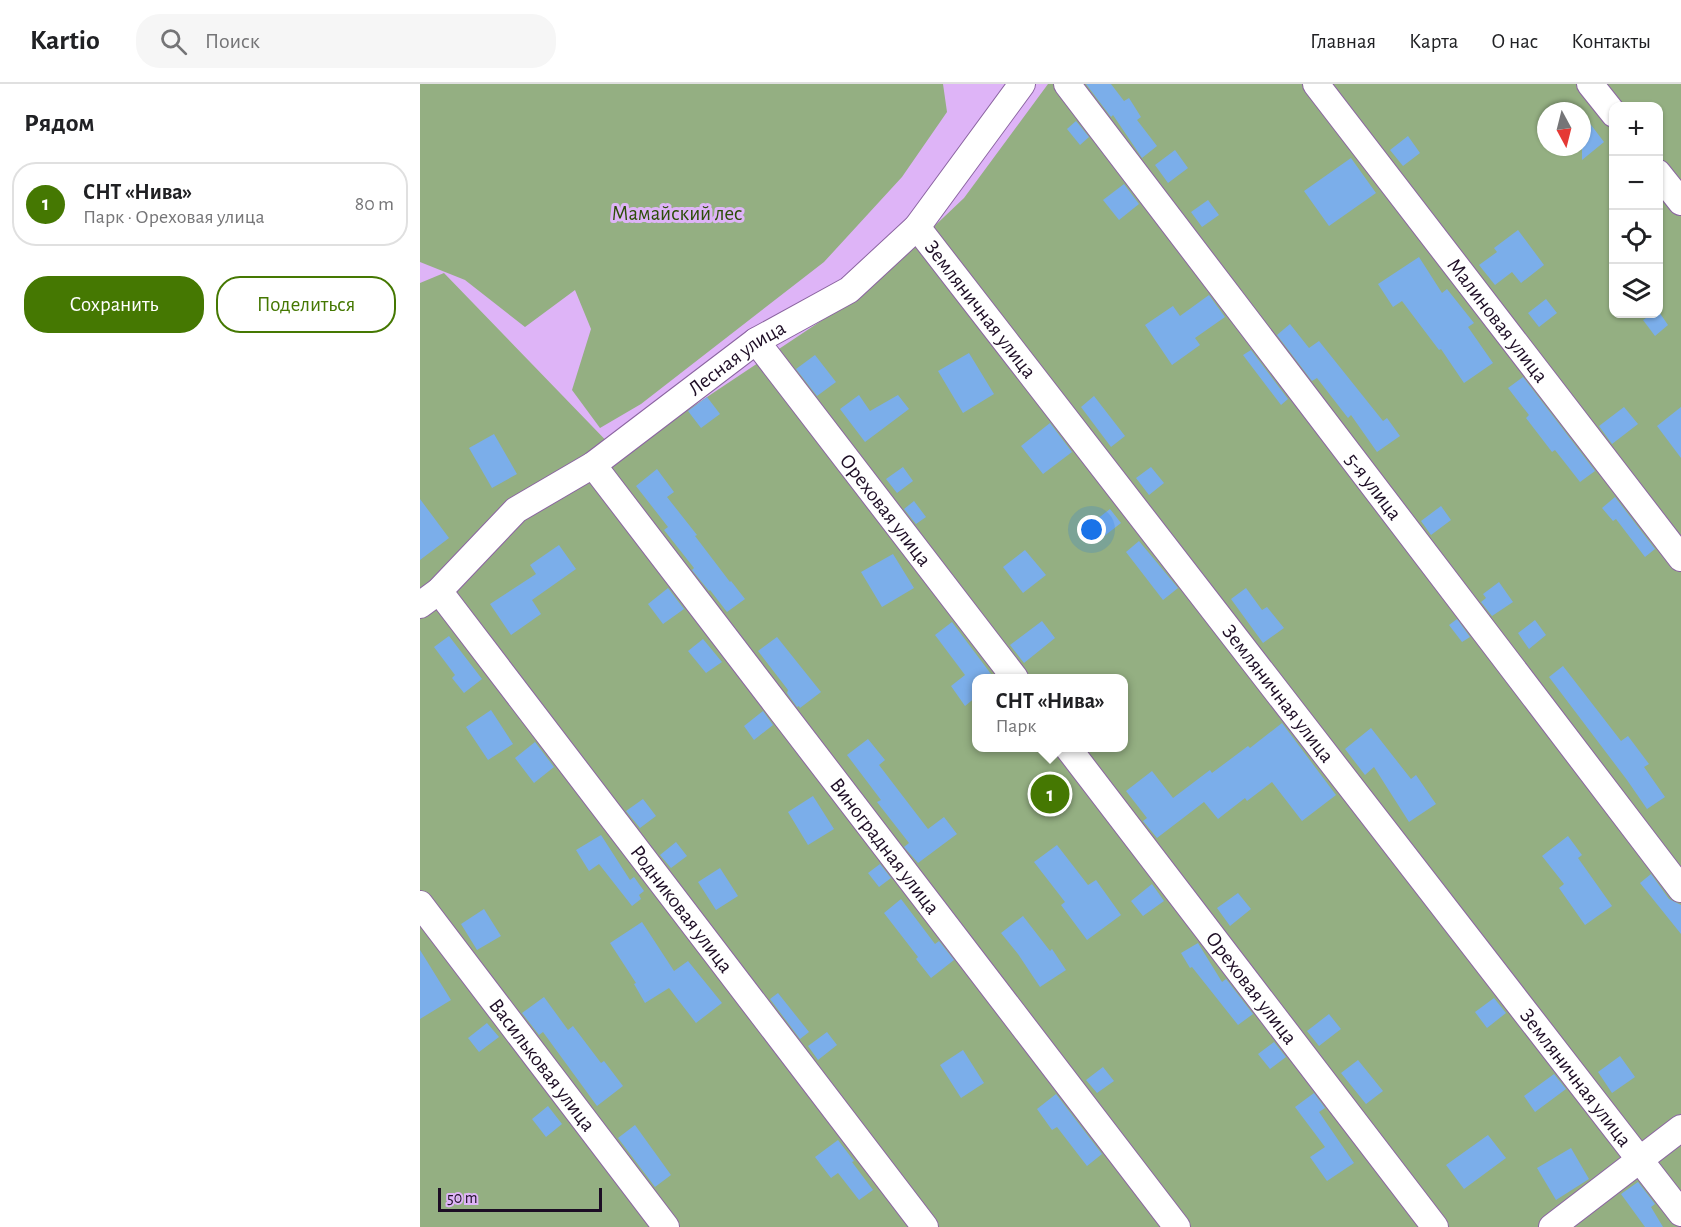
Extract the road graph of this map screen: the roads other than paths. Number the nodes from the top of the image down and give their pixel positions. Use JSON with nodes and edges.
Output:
{"nodes":[{"id":1,"x":1022,"y":84,"type":"edge"},
{"id":2,"x":1067,"y":84,"type":"edge"},
{"id":3,"x":1316,"y":84,"type":"edge"},
{"id":4,"x":1590,"y":84,"type":"edge"},
{"id":5,"x":1609,"y":108,"type":"edge"},
{"id":6,"x":1663,"y":178,"type":"edge"},
{"id":7,"x":1681,"y":202,"type":"edge"},
{"id":8,"x":917,"y":227,"type":"junction"},
{"id":9,"x":756,"y":341,"type":"junction"},
{"id":10,"x":593,"y":465,"type":"junction"},
{"id":11,"x":1681,"y":558,"type":"edge"},
{"id":12,"x":430,"y":598,"type":"edge"},
{"id":13,"x":1012,"y":674,"type":"edge"},
{"id":14,"x":1072,"y":752,"type":"edge"},
{"id":15,"x":1681,"y":889,"type":"edge"},
{"id":16,"x":420,"y":904,"type":"edge"},
{"id":17,"x":1681,"y":1128,"type":"edge"},
{"id":18,"x":1640,"y":1160,"type":"junction"},
{"id":19,"x":1681,"y":1213,"type":"edge"},
{"id":20,"x":666,"y":1227,"type":"edge"},
{"id":21,"x":925,"y":1227,"type":"edge"},
{"id":22,"x":1178,"y":1227,"type":"edge"},
{"id":23,"x":1436,"y":1227,"type":"edge"},
{"id":24,"x":1552,"y":1227,"type":"edge"}],
"edges":[{"from":1,"to":8,"type":"street","name":"Лесная улица"},
{"from":2,"to":15,"type":"street","name":"5-я улица"},
{"from":3,"to":11,"type":"street","name":"Малиновая улица"},
{"from":4,"to":5,"type":"street"},
{"from":6,"to":7,"type":"street"},
{"from":8,"to":9,"type":"street","name":"Лесная улица"},
{"from":8,"to":18,"type":"street","name":"Земляничная улица"},
{"from":9,"to":10,"type":"street","name":"Лесная улица"},
{"from":9,"to":13,"type":"street","name":"Ореховая улица"},
{"from":10,"to":12,"type":"street","name":"Лесная улица"},
{"from":10,"to":22,"type":"street","name":"Виноградная улица"},
{"from":12,"to":21,"type":"street","name":"Родниковая улица"},
{"from":14,"to":23,"type":"street","name":"Ореховая улица"},
{"from":16,"to":20,"type":"street","name":"Васильковая улица"},
{"from":17,"to":18,"type":"street"},
{"from":18,"to":19,"type":"street","name":"Земляничная улица"},
{"from":18,"to":24,"type":"street"}]}
